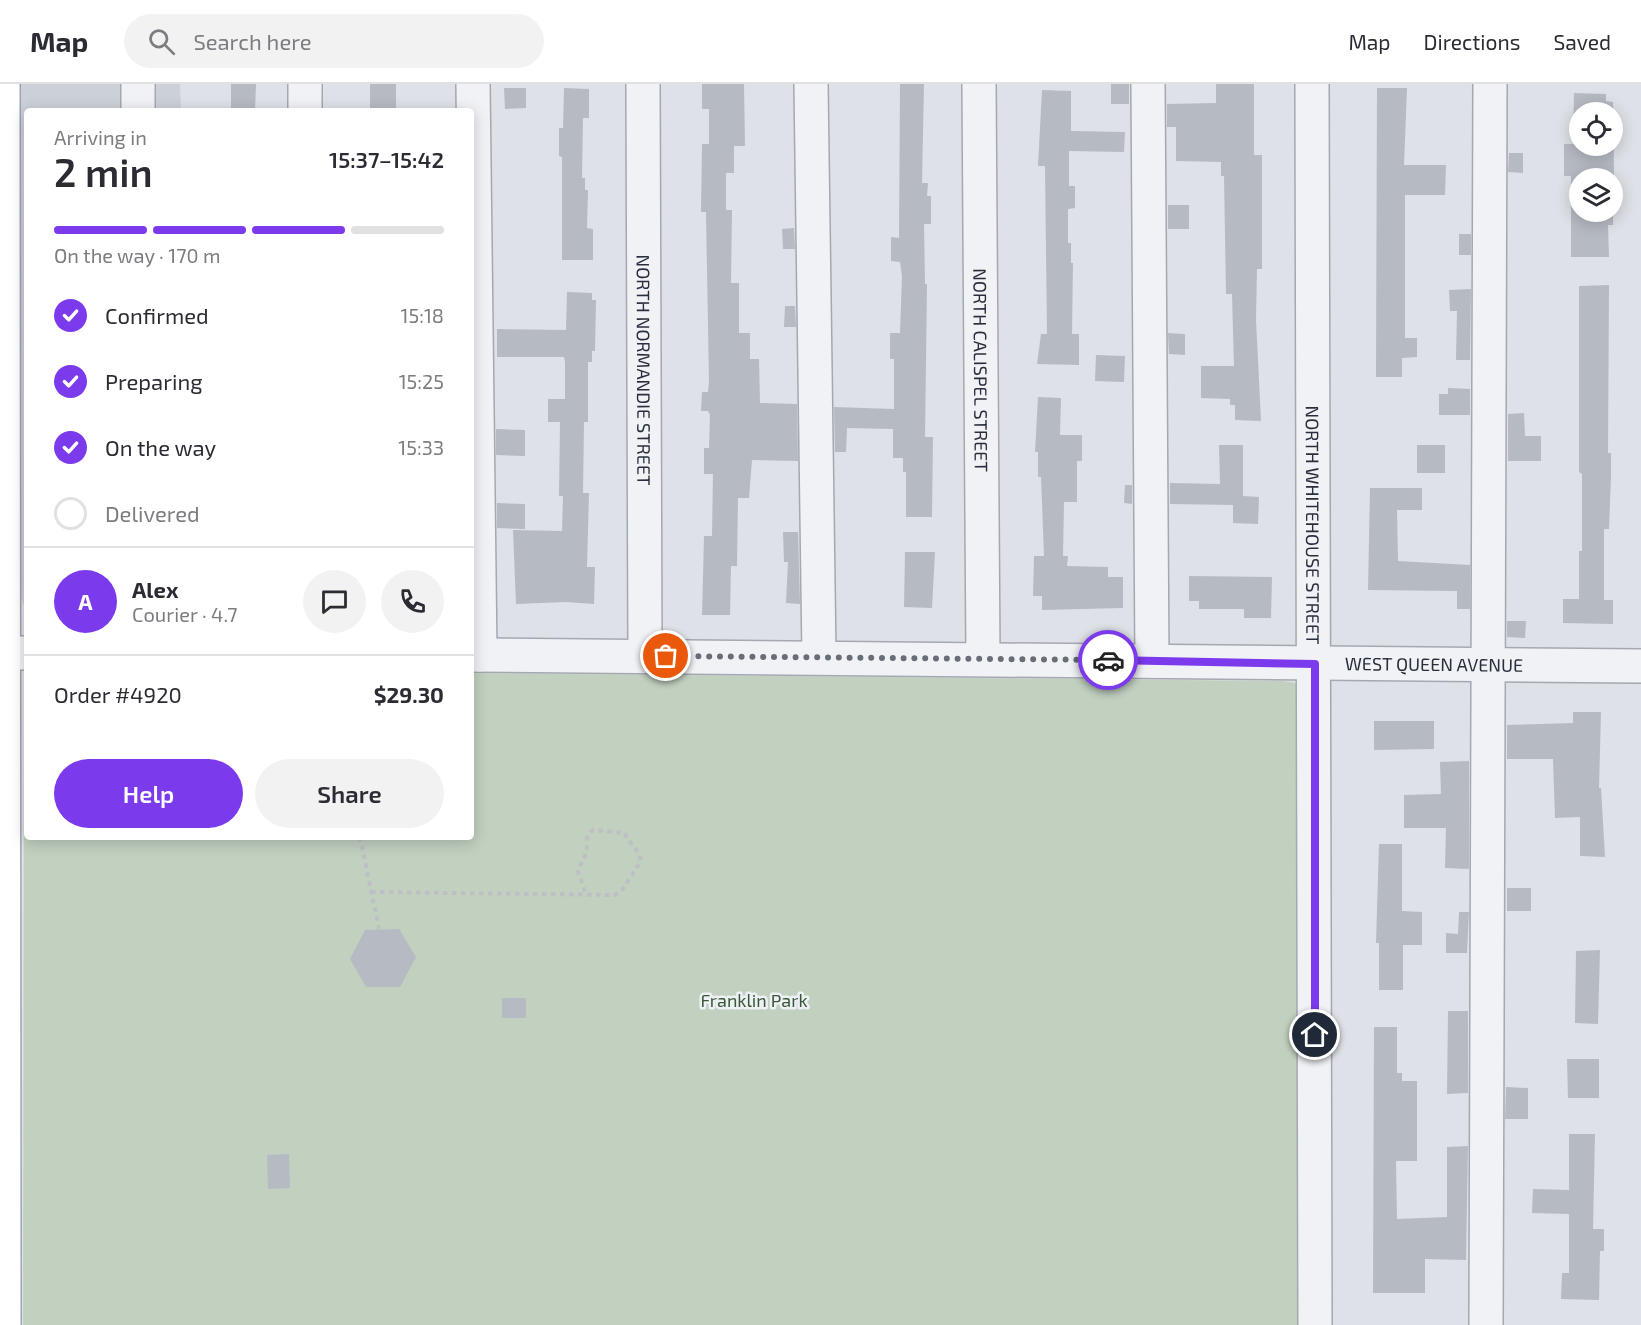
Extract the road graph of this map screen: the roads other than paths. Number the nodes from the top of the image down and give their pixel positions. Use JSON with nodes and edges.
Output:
{"nodes":[{"id":1,"x":3,"y":84,"type":"edge"},
{"id":2,"x":138,"y":84,"type":"edge"},
{"id":3,"x":305,"y":84,"type":"edge"},
{"id":4,"x":473,"y":84,"type":"edge"},
{"id":5,"x":643,"y":84,"type":"edge"},
{"id":6,"x":811,"y":84,"type":"edge"},
{"id":7,"x":979,"y":84,"type":"edge"},
{"id":8,"x":1148,"y":84,"type":"edge"},
{"id":9,"x":1312,"y":84,"type":"edge"},
{"id":10,"x":1490,"y":84,"type":"edge"},
{"id":11,"x":138,"y":108,"type":"edge"},
{"id":12,"x":305,"y":108,"type":"edge"},
{"id":13,"x":473,"y":108,"type":"edge"},
{"id":14,"x":474,"y":370,"type":"edge"},
{"id":15,"x":10,"y":653,"type":"edge"},
{"id":16,"x":475,"y":655,"type":"edge"},
{"id":17,"x":645,"y":656,"type":"junction"},
{"id":18,"x":819,"y":657,"type":"junction"},
{"id":19,"x":983,"y":658,"type":"junction"},
{"id":20,"x":1152,"y":661,"type":"junction"},
{"id":21,"x":1315,"y":664,"type":"junction"},
{"id":22,"x":1490,"y":665,"type":"junction"},
{"id":23,"x":1641,"y":666,"type":"edge"},
{"id":24,"x":2,"y":1323,"type":"edge"},
{"id":25,"x":1315,"y":1325,"type":"edge"},
{"id":26,"x":1486,"y":1325,"type":"edge"}],
"edges":[{"from":1,"to":15,"type":"main road"},
{"from":2,"to":11,"type":"street"},
{"from":3,"to":12,"type":"street"},
{"from":4,"to":13,"type":"street"},
{"from":5,"to":17,"type":"street","name":"NORTH NORMANDIE STREET"},
{"from":6,"to":18,"type":"street"},
{"from":7,"to":19,"type":"street","name":"NORTH CALISPEL STREET"},
{"from":8,"to":20,"type":"street"},
{"from":9,"to":21,"type":"street","name":"NORTH WHITEHOUSE STREET"},
{"from":10,"to":22,"type":"street"},
{"from":14,"to":16,"type":"street"},
{"from":15,"to":24,"type":"main road"},
{"from":16,"to":17,"type":"street","name":"WEST QUEEN AVENUE"},
{"from":17,"to":18,"type":"street","name":"WEST QUEEN AVENUE"},
{"from":18,"to":19,"type":"street","name":"WEST QUEEN AVENUE"},
{"from":19,"to":20,"type":"street","name":"WEST QUEEN AVENUE"},
{"from":20,"to":21,"type":"street","name":"WEST QUEEN AVENUE"},
{"from":21,"to":22,"type":"street","name":"WEST QUEEN AVENUE"},
{"from":21,"to":25,"type":"street","name":"NORTH WHITEHOUSE STREET"},
{"from":22,"to":23,"type":"street","name":"WEST QUEEN AVENUE"},
{"from":22,"to":26,"type":"street"}]}
